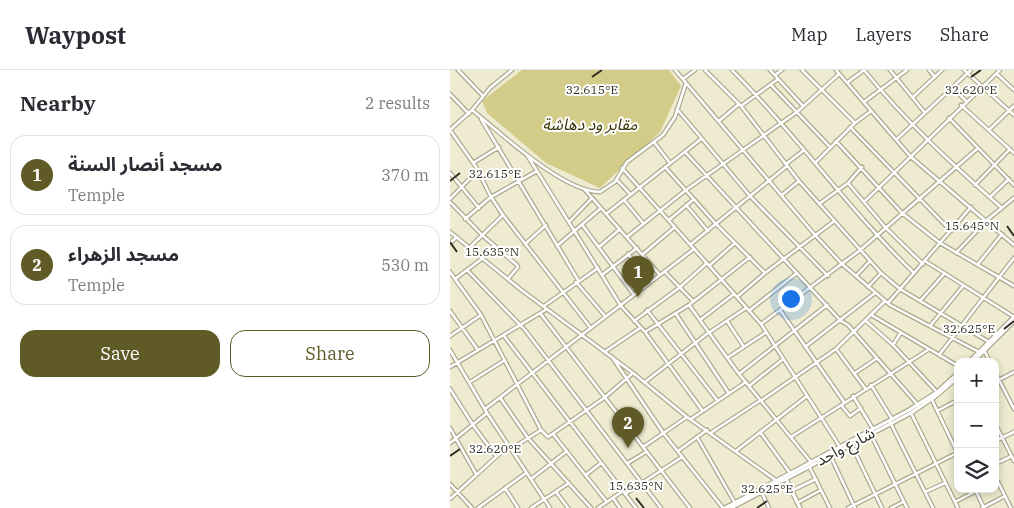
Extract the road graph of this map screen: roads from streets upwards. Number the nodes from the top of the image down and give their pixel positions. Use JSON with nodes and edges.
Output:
{"nodes":[{"id":1,"x":458,"y":70,"type":"edge"},
{"id":2,"x":512,"y":70,"type":"edge"},
{"id":3,"x":675,"y":70,"type":"edge"},
{"id":4,"x":695,"y":70,"type":"edge"},
{"id":5,"x":705,"y":70,"type":"edge"},
{"id":6,"x":732,"y":70,"type":"edge"},
{"id":7,"x":770,"y":70,"type":"edge"},
{"id":8,"x":782,"y":70,"type":"edge"},
{"id":9,"x":802,"y":70,"type":"edge"},
{"id":10,"x":836,"y":70,"type":"edge"},
{"id":11,"x":890,"y":70,"type":"edge"},
{"id":12,"x":906,"y":70,"type":"edge"},
{"id":13,"x":929,"y":70,"type":"edge"},
{"id":14,"x":942,"y":70,"type":"edge"},
{"id":15,"x":964,"y":70,"type":"edge"},
{"id":16,"x":971,"y":70,"type":"edge"},
{"id":17,"x":1000,"y":70,"type":"edge"},
{"id":18,"x":507,"y":71,"type":"edge"},
{"id":19,"x":996,"y":73,"type":"junction"},
{"id":20,"x":839,"y":74,"type":"junction"},
{"id":21,"x":967,"y":74,"type":"junction"},
{"id":22,"x":775,"y":75,"type":"junction"},
{"id":23,"x":935,"y":77,"type":"junction"},
{"id":24,"x":896,"y":78,"type":"junction"},
{"id":25,"x":683,"y":79,"type":"junction"},
{"id":26,"x":778,"y":79,"type":"junction"},
{"id":27,"x":686,"y":82,"type":"junction"},
{"id":28,"x":848,"y":82,"type":"junction"},
{"id":29,"x":772,"y":86,"type":"junction"},
{"id":30,"x":982,"y":86,"type":"junction"},
{"id":31,"x":953,"y":88,"type":"junction"},
{"id":32,"x":880,"y":90,"type":"junction"},
{"id":33,"x":1014,"y":90,"type":"edge"},
{"id":34,"x":821,"y":91,"type":"junction"},
{"id":35,"x":450,"y":94,"type":"edge"},
{"id":36,"x":757,"y":95,"type":"junction"},
{"id":37,"x":483,"y":96,"type":"junction"},
{"id":38,"x":913,"y":97,"type":"junction"},
{"id":39,"x":966,"y":101,"type":"junction"},
{"id":40,"x":864,"y":102,"type":"junction"},
{"id":41,"x":740,"y":105,"type":"junction"},
{"id":42,"x":961,"y":105,"type":"junction"},
{"id":43,"x":803,"y":106,"type":"junction"},
{"id":44,"x":1014,"y":106,"type":"edge"},
{"id":45,"x":677,"y":109,"type":"junction"},
{"id":46,"x":472,"y":110,"type":"junction"},
{"id":47,"x":870,"y":111,"type":"junction"},
{"id":48,"x":1009,"y":111,"type":"junction"},
{"id":49,"x":797,"y":112,"type":"junction"},
{"id":50,"x":925,"y":113,"type":"junction"},
{"id":51,"x":469,"y":114,"type":"junction"},
{"id":52,"x":479,"y":116,"type":"junction"},
{"id":53,"x":1014,"y":116,"type":"edge"},
{"id":54,"x":949,"y":118,"type":"junction"},
{"id":55,"x":718,"y":121,"type":"junction"},
{"id":56,"x":855,"y":123,"type":"junction"},
{"id":57,"x":780,"y":124,"type":"junction"},
{"id":58,"x":912,"y":125,"type":"junction"},
{"id":59,"x":850,"y":127,"type":"junction"},
{"id":60,"x":451,"y":128,"type":"edge"},
{"id":61,"x":989,"y":130,"type":"junction"},
{"id":62,"x":763,"y":136,"type":"junction"},
{"id":63,"x":701,"y":138,"type":"junction"},
{"id":64,"x":897,"y":139,"type":"junction"},
{"id":65,"x":927,"y":139,"type":"junction"},
{"id":66,"x":836,"y":141,"type":"junction"},
{"id":67,"x":654,"y":142,"type":"junction"},
{"id":68,"x":499,"y":147,"type":"junction"},
{"id":69,"x":830,"y":148,"type":"junction"},
{"id":70,"x":977,"y":149,"type":"junction"},
{"id":71,"x":1010,"y":149,"type":"junction"},
{"id":72,"x":743,"y":150,"type":"junction"},
{"id":73,"x":803,"y":151,"type":"junction"},
{"id":74,"x":685,"y":152,"type":"junction"},
{"id":75,"x":1014,"y":153,"type":"edge"},
{"id":76,"x":527,"y":155,"type":"junction"},
{"id":77,"x":911,"y":157,"type":"junction"},
{"id":78,"x":473,"y":163,"type":"junction"},
{"id":79,"x":670,"y":163,"type":"junction"},
{"id":80,"x":815,"y":163,"type":"junction"},
{"id":81,"x":723,"y":164,"type":"junction"},
{"id":82,"x":787,"y":165,"type":"junction"},
{"id":83,"x":994,"y":165,"type":"junction"},
{"id":84,"x":665,"y":166,"type":"junction"},
{"id":85,"x":622,"y":168,"type":"junction"},
{"id":86,"x":862,"y":168,"type":"junction"},
{"id":87,"x":956,"y":168,"type":"junction"},
{"id":88,"x":478,"y":170,"type":"junction"},
{"id":89,"x":537,"y":171,"type":"junction"},
{"id":90,"x":450,"y":173,"type":"edge"},
{"id":91,"x":894,"y":174,"type":"junction"},
{"id":92,"x":706,"y":175,"type":"junction"},
{"id":93,"x":1009,"y":179,"type":"junction"},
{"id":94,"x":617,"y":180,"type":"junction"},
{"id":95,"x":769,"y":180,"type":"junction"},
{"id":96,"x":519,"y":181,"type":"junction"},
{"id":97,"x":799,"y":181,"type":"junction"},
{"id":98,"x":940,"y":182,"type":"junction"},
{"id":99,"x":848,"y":183,"type":"junction"},
{"id":100,"x":975,"y":185,"type":"junction"},
{"id":101,"x":1014,"y":185,"type":"edge"},
{"id":102,"x":461,"y":188,"type":"junction"},
{"id":103,"x":639,"y":188,"type":"junction"},
{"id":104,"x":878,"y":188,"type":"junction"},
{"id":105,"x":584,"y":189,"type":"junction"},
{"id":106,"x":686,"y":190,"type":"junction"},
{"id":107,"x":837,"y":192,"type":"junction"},
{"id":108,"x":630,"y":194,"type":"junction"},
{"id":109,"x":782,"y":194,"type":"junction"},
{"id":110,"x":750,"y":196,"type":"junction"},
{"id":111,"x":491,"y":197,"type":"junction"},
{"id":112,"x":989,"y":197,"type":"junction"},
{"id":113,"x":592,"y":198,"type":"junction"},
{"id":114,"x":694,"y":198,"type":"junction"},
{"id":115,"x":1014,"y":198,"type":"edge"},
{"id":116,"x":450,"y":200,"type":"edge"},
{"id":117,"x":624,"y":200,"type":"junction"},
{"id":118,"x":919,"y":200,"type":"junction"},
{"id":119,"x":864,"y":202,"type":"junction"},
{"id":120,"x":1010,"y":202,"type":"junction"},
{"id":121,"x":819,"y":204,"type":"junction"},
{"id":122,"x":686,"y":205,"type":"junction"},
{"id":123,"x":1014,"y":206,"type":"edge"},
{"id":124,"x":972,"y":207,"type":"junction"},
{"id":125,"x":479,"y":208,"type":"junction"},
{"id":126,"x":601,"y":208,"type":"junction"},
{"id":127,"x":736,"y":208,"type":"junction"},
{"id":128,"x":1002,"y":208,"type":"junction"},
{"id":129,"x":659,"y":210,"type":"junction"},
{"id":130,"x":902,"y":213,"type":"junction"},
{"id":131,"x":606,"y":214,"type":"junction"},
{"id":132,"x":503,"y":215,"type":"junction"},
{"id":133,"x":466,"y":218,"type":"junction"},
{"id":134,"x":669,"y":220,"type":"junction"},
{"id":135,"x":987,"y":220,"type":"junction"},
{"id":136,"x":569,"y":222,"type":"junction"},
{"id":137,"x":833,"y":222,"type":"junction"},
{"id":138,"x":643,"y":223,"type":"junction"},
{"id":139,"x":716,"y":224,"type":"junction"},
{"id":140,"x":546,"y":225,"type":"junction"},
{"id":141,"x":583,"y":226,"type":"junction"},
{"id":142,"x":675,"y":227,"type":"junction"},
{"id":143,"x":885,"y":227,"type":"junction"},
{"id":144,"x":620,"y":229,"type":"junction"},
{"id":145,"x":951,"y":231,"type":"junction"},
{"id":146,"x":450,"y":232,"type":"edge"},
{"id":147,"x":575,"y":232,"type":"junction"},
{"id":148,"x":708,"y":232,"type":"junction"},
{"id":149,"x":1002,"y":234,"type":"junction"},
{"id":150,"x":482,"y":235,"type":"junction"},
{"id":151,"x":815,"y":235,"type":"junction"},
{"id":152,"x":876,"y":236,"type":"junction"},
{"id":153,"x":457,"y":237,"type":"junction"},
{"id":154,"x":626,"y":237,"type":"junction"},
{"id":155,"x":450,"y":243,"type":"edge"},
{"id":156,"x":735,"y":243,"type":"junction"},
{"id":157,"x":940,"y":243,"type":"junction"},
{"id":158,"x":525,"y":244,"type":"junction"},
{"id":159,"x":690,"y":244,"type":"junction"},
{"id":160,"x":1014,"y":244,"type":"edge"},
{"id":161,"x":557,"y":246,"type":"junction"},
{"id":162,"x":599,"y":247,"type":"junction"},
{"id":163,"x":469,"y":248,"type":"junction"},
{"id":164,"x":637,"y":248,"type":"junction"},
{"id":165,"x":694,"y":248,"type":"junction"},
{"id":166,"x":798,"y":248,"type":"junction"},
{"id":167,"x":859,"y":251,"type":"junction"},
{"id":168,"x":956,"y":253,"type":"junction"},
{"id":169,"x":628,"y":254,"type":"junction"},
{"id":170,"x":643,"y":254,"type":"junction"},
{"id":171,"x":750,"y":257,"type":"junction"},
{"id":172,"x":483,"y":258,"type":"junction"},
{"id":173,"x":1014,"y":258,"type":"edge"},
{"id":174,"x":784,"y":260,"type":"junction"},
{"id":175,"x":870,"y":261,"type":"junction"},
{"id":176,"x":925,"y":261,"type":"junction"},
{"id":177,"x":708,"y":264,"type":"junction"},
{"id":178,"x":842,"y":264,"type":"junction"},
{"id":179,"x":923,"y":264,"type":"junction"},
{"id":180,"x":978,"y":264,"type":"junction"},
{"id":181,"x":613,"y":266,"type":"junction"},
{"id":182,"x":598,"y":268,"type":"junction"},
{"id":183,"x":468,"y":271,"type":"junction"},
{"id":184,"x":450,"y":272,"type":"edge"},
{"id":185,"x":665,"y":272,"type":"junction"},
{"id":186,"x":912,"y":272,"type":"junction"},
{"id":187,"x":765,"y":273,"type":"junction"},
{"id":188,"x":881,"y":273,"type":"junction"},
{"id":189,"x":944,"y":273,"type":"junction"},
{"id":190,"x":797,"y":274,"type":"junction"},
{"id":191,"x":602,"y":275,"type":"junction"},
{"id":192,"x":660,"y":275,"type":"junction"},
{"id":193,"x":828,"y":276,"type":"junction"},
{"id":194,"x":856,"y":276,"type":"junction"},
{"id":195,"x":721,"y":277,"type":"junction"},
{"id":196,"x":1000,"y":278,"type":"junction"},
{"id":197,"x":455,"y":279,"type":"junction"},
{"id":198,"x":508,"y":279,"type":"junction"},
{"id":199,"x":577,"y":281,"type":"junction"},
{"id":200,"x":651,"y":282,"type":"junction"},
{"id":201,"x":963,"y":286,"type":"junction"},
{"id":202,"x":1014,"y":286,"type":"edge"},
{"id":203,"x":868,"y":287,"type":"junction"},
{"id":204,"x":679,"y":288,"type":"junction"},
{"id":205,"x":811,"y":288,"type":"junction"},
{"id":206,"x":900,"y":288,"type":"junction"},
{"id":207,"x":562,"y":292,"type":"junction"},
{"id":208,"x":875,"y":293,"type":"junction"},
{"id":209,"x":734,"y":294,"type":"junction"},
{"id":210,"x":634,"y":295,"type":"junction"},
{"id":211,"x":737,"y":297,"type":"junction"},
{"id":212,"x":983,"y":298,"type":"junction"},
{"id":213,"x":693,"y":301,"type":"junction"},
{"id":214,"x":920,"y":301,"type":"junction"},
{"id":215,"x":887,"y":302,"type":"junction"},
{"id":216,"x":688,"y":305,"type":"junction"},
{"id":217,"x":827,"y":305,"type":"junction"},
{"id":218,"x":621,"y":306,"type":"junction"},
{"id":219,"x":546,"y":307,"type":"junction"},
{"id":220,"x":746,"y":308,"type":"junction"},
{"id":221,"x":647,"y":310,"type":"junction"},
{"id":222,"x":750,"y":310,"type":"junction"},
{"id":223,"x":780,"y":310,"type":"junction"},
{"id":224,"x":450,"y":311,"type":"edge"},
{"id":225,"x":540,"y":313,"type":"junction"},
{"id":226,"x":940,"y":313,"type":"junction"},
{"id":227,"x":676,"y":314,"type":"junction"},
{"id":228,"x":481,"y":315,"type":"junction"},
{"id":229,"x":605,"y":316,"type":"junction"},
{"id":230,"x":872,"y":316,"type":"junction"},
{"id":231,"x":1014,"y":318,"type":"edge"},
{"id":232,"x":700,"y":320,"type":"junction"},
{"id":233,"x":634,"y":321,"type":"junction"},
{"id":234,"x":726,"y":321,"type":"junction"},
{"id":235,"x":841,"y":321,"type":"junction"},
{"id":236,"x":866,"y":321,"type":"junction"},
{"id":237,"x":761,"y":324,"type":"junction"},
{"id":238,"x":519,"y":325,"type":"junction"},
{"id":239,"x":658,"y":325,"type":"junction"},
{"id":240,"x":930,"y":326,"type":"junction"},
{"id":241,"x":960,"y":326,"type":"junction"},
{"id":242,"x":590,"y":327,"type":"junction"},
{"id":243,"x":462,"y":328,"type":"junction"},
{"id":244,"x":640,"y":328,"type":"junction"},
{"id":245,"x":794,"y":331,"type":"junction"},
{"id":246,"x":645,"y":332,"type":"junction"},
{"id":247,"x":709,"y":333,"type":"junction"},
{"id":248,"x":765,"y":333,"type":"junction"},
{"id":249,"x":853,"y":333,"type":"junction"},
{"id":250,"x":582,"y":334,"type":"junction"},
{"id":251,"x":900,"y":334,"type":"junction"},
{"id":252,"x":450,"y":336,"type":"edge"},
{"id":253,"x":504,"y":336,"type":"junction"},
{"id":254,"x":951,"y":337,"type":"junction"},
{"id":255,"x":495,"y":341,"type":"junction"},
{"id":256,"x":695,"y":342,"type":"junction"},
{"id":257,"x":989,"y":342,"type":"junction"},
{"id":258,"x":893,"y":345,"type":"junction"},
{"id":259,"x":744,"y":347,"type":"junction"},
{"id":260,"x":805,"y":347,"type":"junction"},
{"id":261,"x":566,"y":348,"type":"junction"},
{"id":262,"x":774,"y":348,"type":"junction"},
{"id":263,"x":836,"y":349,"type":"junction"},
{"id":264,"x":450,"y":350,"type":"edge"},
{"id":265,"x":478,"y":350,"type":"junction"},
{"id":266,"x":928,"y":350,"type":"junction"},
{"id":267,"x":984,"y":350,"type":"junction"},
{"id":268,"x":606,"y":352,"type":"junction"},
{"id":269,"x":979,"y":352,"type":"junction"},
{"id":270,"x":681,"y":354,"type":"junction"},
{"id":271,"x":939,"y":354,"type":"junction"},
{"id":272,"x":611,"y":356,"type":"junction"},
{"id":273,"x":727,"y":358,"type":"junction"},
{"id":274,"x":876,"y":358,"type":"junction"},
{"id":275,"x":973,"y":358,"type":"edge"},
{"id":276,"x":977,"y":358,"type":"edge"},
{"id":277,"x":988,"y":358,"type":"edge"},
{"id":278,"x":505,"y":360,"type":"junction"},
{"id":279,"x":782,"y":360,"type":"junction"},
{"id":280,"x":457,"y":362,"type":"junction"},
{"id":281,"x":548,"y":362,"type":"junction"},
{"id":282,"x":816,"y":362,"type":"junction"},
{"id":283,"x":909,"y":362,"type":"junction"},
{"id":284,"x":954,"y":363,"type":"edge"},
{"id":285,"x":668,"y":364,"type":"junction"},
{"id":286,"x":450,"y":367,"type":"edge"},
{"id":287,"x":1014,"y":372,"type":"edge"},
{"id":288,"x":633,"y":373,"type":"junction"},
{"id":289,"x":855,"y":373,"type":"junction"},
{"id":290,"x":532,"y":374,"type":"junction"},
{"id":291,"x":739,"y":374,"type":"junction"},
{"id":292,"x":891,"y":375,"type":"junction"},
{"id":293,"x":954,"y":377,"type":"edge"},
{"id":294,"x":795,"y":379,"type":"junction"},
{"id":295,"x":626,"y":380,"type":"junction"},
{"id":296,"x":999,"y":380,"type":"joint"},
{"id":297,"x":954,"y":381,"type":"edge"},
{"id":298,"x":470,"y":382,"type":"junction"},
{"id":299,"x":645,"y":382,"type":"junction"},
{"id":300,"x":746,"y":382,"type":"junction"},
{"id":301,"x":871,"y":385,"type":"junction"},
{"id":302,"x":518,"y":386,"type":"junction"},
{"id":303,"x":749,"y":386,"type":"junction"},
{"id":304,"x":450,"y":388,"type":"edge"},
{"id":305,"x":865,"y":388,"type":"junction"},
{"id":306,"x":728,"y":392,"type":"junction"},
{"id":307,"x":937,"y":392,"type":"junction"},
{"id":308,"x":807,"y":396,"type":"junction"},
{"id":309,"x":854,"y":396,"type":"junction"},
{"id":310,"x":604,"y":398,"type":"junction"},
{"id":311,"x":501,"y":399,"type":"junction"},
{"id":312,"x":717,"y":400,"type":"junction"},
{"id":313,"x":761,"y":400,"type":"junction"},
{"id":314,"x":932,"y":400,"type":"junction"},
{"id":315,"x":954,"y":402,"type":"edge"},
{"id":316,"x":843,"y":403,"type":"junction"},
{"id":317,"x":918,"y":404,"type":"junction"},
{"id":318,"x":861,"y":408,"type":"junction"},
{"id":319,"x":485,"y":409,"type":"junction"},
{"id":320,"x":1014,"y":409,"type":"edge"},
{"id":321,"x":702,"y":410,"type":"junction"},
{"id":322,"x":585,"y":411,"type":"junction"},
{"id":323,"x":937,"y":411,"type":"junction"},
{"id":324,"x":487,"y":413,"type":"junction"},
{"id":325,"x":911,"y":413,"type":"junction"},
{"id":326,"x":687,"y":417,"type":"junction"},
{"id":327,"x":821,"y":417,"type":"junction"},
{"id":328,"x":691,"y":419,"type":"junction"},
{"id":329,"x":777,"y":419,"type":"junction"},
{"id":330,"x":570,"y":422,"type":"junction"},
{"id":331,"x":892,"y":422,"type":"junction"},
{"id":332,"x":473,"y":425,"type":"junction"},
{"id":333,"x":450,"y":428,"type":"edge"},
{"id":334,"x":541,"y":430,"type":"junction"},
{"id":335,"x":707,"y":430,"type":"junction"},
{"id":336,"x":874,"y":430,"type":"junction"},
{"id":337,"x":760,"y":432,"type":"junction"},
{"id":338,"x":999,"y":432,"type":"edge"},
{"id":339,"x":1014,"y":432,"type":"edge"},
{"id":340,"x":712,"y":433,"type":"junction"},
{"id":341,"x":554,"y":434,"type":"junction"},
{"id":342,"x":664,"y":434,"type":"junction"},
{"id":343,"x":871,"y":435,"type":"junction"},
{"id":344,"x":791,"y":437,"type":"junction"},
{"id":345,"x":528,"y":438,"type":"junction"},
{"id":346,"x":697,"y":438,"type":"junction"},
{"id":347,"x":1002,"y":438,"type":"junction"},
{"id":348,"x":456,"y":439,"type":"junction"},
{"id":349,"x":999,"y":439,"type":"edge"},
{"id":350,"x":450,"y":443,"type":"edge"},
{"id":351,"x":508,"y":446,"type":"junction"},
{"id":352,"x":852,"y":446,"type":"junction"},
{"id":353,"x":642,"y":447,"type":"junction"},
{"id":354,"x":846,"y":447,"type":"junction"},
{"id":355,"x":841,"y":448,"type":"junction"},
{"id":356,"x":955,"y":448,"type":"edge"},
{"id":357,"x":510,"y":450,"type":"junction"},
{"id":358,"x":567,"y":451,"type":"junction"},
{"id":359,"x":678,"y":451,"type":"junction"},
{"id":360,"x":736,"y":451,"type":"junction"},
{"id":361,"x":646,"y":452,"type":"junction"},
{"id":362,"x":954,"y":454,"type":"edge"},
{"id":363,"x":496,"y":456,"type":"junction"},
{"id":364,"x":683,"y":456,"type":"junction"},
{"id":365,"x":1012,"y":456,"type":"junction"},
{"id":366,"x":831,"y":457,"type":"junction"},
{"id":367,"x":1014,"y":460,"type":"edge"},
{"id":368,"x":999,"y":462,"type":"edge"},
{"id":369,"x":552,"y":463,"type":"junction"},
{"id":370,"x":602,"y":463,"type":"junction"},
{"id":371,"x":627,"y":463,"type":"junction"},
{"id":372,"x":936,"y":463,"type":"junction"},
{"id":373,"x":811,"y":466,"type":"junction"},
{"id":374,"x":662,"y":471,"type":"junction"},
{"id":375,"x":526,"y":473,"type":"junction"},
{"id":376,"x":916,"y":473,"type":"junction"},
{"id":377,"x":476,"y":474,"type":"junction"},
{"id":378,"x":587,"y":474,"type":"junction"},
{"id":379,"x":792,"y":475,"type":"junction"},
{"id":380,"x":531,"y":479,"type":"junction"},
{"id":381,"x":786,"y":479,"type":"junction"},
{"id":382,"x":816,"y":479,"type":"junction"},
{"id":383,"x":779,"y":482,"type":"junction"},
{"id":384,"x":569,"y":483,"type":"junction"},
{"id":385,"x":641,"y":483,"type":"junction"},
{"id":386,"x":945,"y":483,"type":"junction"},
{"id":387,"x":450,"y":484,"type":"edge"},
{"id":388,"x":894,"y":484,"type":"junction"},
{"id":389,"x":999,"y":484,"type":"edge"},
{"id":390,"x":504,"y":488,"type":"junction"},
{"id":391,"x":821,"y":490,"type":"junction"},
{"id":392,"x":623,"y":491,"type":"junction"},
{"id":393,"x":791,"y":491,"type":"junction"},
{"id":394,"x":457,"y":492,"type":"junction"},
{"id":395,"x":556,"y":492,"type":"junction"},
{"id":396,"x":926,"y":492,"type":"junction"},
{"id":397,"x":762,"y":493,"type":"junction"},
{"id":398,"x":970,"y":493,"type":"edge"},
{"id":399,"x":976,"y":493,"type":"edge"},
{"id":400,"x":625,"y":494,"type":"junction"},
{"id":401,"x":875,"y":494,"type":"junction"},
{"id":402,"x":1005,"y":496,"type":"junction"},
{"id":403,"x":613,"y":498,"type":"junction"},
{"id":404,"x":450,"y":499,"type":"edge"},
{"id":405,"x":544,"y":500,"type":"junction"},
{"id":406,"x":606,"y":501,"type":"junction"},
{"id":407,"x":903,"y":502,"type":"junction"},
{"id":408,"x":955,"y":502,"type":"junction"},
{"id":409,"x":735,"y":503,"type":"junction"},
{"id":410,"x":797,"y":503,"type":"junction"},
{"id":411,"x":515,"y":504,"type":"junction"},
{"id":412,"x":854,"y":506,"type":"edge"},
{"id":413,"x":472,"y":508,"type":"edge"},
{"id":414,"x":478,"y":508,"type":"edge"},
{"id":415,"x":510,"y":508,"type":"edge"},
{"id":416,"x":518,"y":508,"type":"edge"},
{"id":417,"x":531,"y":508,"type":"edge"},
{"id":418,"x":550,"y":508,"type":"edge"},
{"id":419,"x":568,"y":508,"type":"edge"},
{"id":420,"x":592,"y":508,"type":"edge"},
{"id":421,"x":598,"y":508,"type":"edge"},
{"id":422,"x":620,"y":508,"type":"edge"},
{"id":423,"x":636,"y":508,"type":"edge"},
{"id":424,"x":661,"y":508,"type":"edge"},
{"id":425,"x":690,"y":508,"type":"edge"},
{"id":426,"x":724,"y":508,"type":"edge"},
{"id":427,"x":731,"y":508,"type":"edge"},
{"id":428,"x":769,"y":508,"type":"edge"},
{"id":429,"x":800,"y":508,"type":"edge"},
{"id":430,"x":830,"y":508,"type":"edge"},
{"id":431,"x":848,"y":508,"type":"edge"},
{"id":432,"x":882,"y":508,"type":"edge"},
{"id":433,"x":891,"y":508,"type":"edge"},
{"id":434,"x":906,"y":508,"type":"edge"},
{"id":435,"x":933,"y":508,"type":"edge"},
{"id":436,"x":958,"y":508,"type":"edge"},
{"id":437,"x":983,"y":508,"type":"edge"},
{"id":438,"x":1011,"y":508,"type":"edge"}],
"edges":[{"from":1,"to":37,"type":"street"},
{"from":2,"to":18,"type":"street"},
{"from":3,"to":25,"type":"street"},
{"from":4,"to":25,"type":"street"},
{"from":5,"to":41,"type":"street"},
{"from":6,"to":36,"type":"street"},
{"from":7,"to":22,"type":"street"},
{"from":8,"to":22,"type":"street"},
{"from":9,"to":34,"type":"street"},
{"from":10,"to":20,"type":"street"},
{"from":11,"to":24,"type":"street"},
{"from":12,"to":24,"type":"street"},
{"from":13,"to":23,"type":"street"},
{"from":14,"to":23,"type":"street"},
{"from":15,"to":21,"type":"street"},
{"from":16,"to":21,"type":"street"},
{"from":17,"to":19,"type":"street"},
{"from":18,"to":37,"type":"street"},
{"from":19,"to":30,"type":"street"},
{"from":19,"to":33,"type":"street"},
{"from":20,"to":28,"type":"street"},
{"from":20,"to":34,"type":"street"},
{"from":21,"to":30,"type":"street"},
{"from":21,"to":31,"type":"street"},
{"from":22,"to":26,"type":"street"},
{"from":23,"to":38,"type":"street"},
{"from":24,"to":32,"type":"street"},
{"from":24,"to":38,"type":"street"},
{"from":25,"to":27,"type":"street"},
{"from":26,"to":29,"type":"street"},
{"from":26,"to":43,"type":"street"},
{"from":27,"to":45,"type":"street"},
{"from":27,"to":55,"type":"street"},
{"from":28,"to":32,"type":"street"},
{"from":28,"to":40,"type":"street"},
{"from":29,"to":36,"type":"street"},
{"from":29,"to":49,"type":"street"},
{"from":30,"to":39,"type":"street"},
{"from":30,"to":48,"type":"street"},
{"from":31,"to":39,"type":"street"},
{"from":31,"to":50,"type":"street"},
{"from":32,"to":40,"type":"street"},
{"from":32,"to":58,"type":"street"},
{"from":34,"to":43,"type":"street"},
{"from":34,"to":56,"type":"street"},
{"from":35,"to":51,"type":"street"},
{"from":36,"to":41,"type":"street"},
{"from":36,"to":57,"type":"street"},
{"from":37,"to":46,"type":"street"},
{"from":38,"to":50,"type":"street"},
{"from":39,"to":42,"type":"street"},
{"from":40,"to":47,"type":"street"},
{"from":41,"to":55,"type":"street"},
{"from":41,"to":62,"type":"street"},
{"from":42,"to":54,"type":"street"},
{"from":42,"to":61,"type":"street"},
{"from":43,"to":49,"type":"street"},
{"from":44,"to":48,"type":"street"},
{"from":45,"to":63,"type":"street"},
{"from":45,"to":67,"type":"street"},
{"from":46,"to":51,"type":"street"},
{"from":46,"to":52,"type":"street"},
{"from":47,"to":56,"type":"street"},
{"from":47,"to":64,"type":"street"},
{"from":48,"to":53,"type":"street"},
{"from":48,"to":61,"type":"street"},
{"from":49,"to":57,"type":"street"},
{"from":49,"to":69,"type":"street"},
{"from":50,"to":58,"type":"street"},
{"from":51,"to":60,"type":"street"},
{"from":52,"to":68,"type":"street"},
{"from":52,"to":76,"type":"street"},
{"from":54,"to":65,"type":"street"},
{"from":54,"to":70,"type":"street"},
{"from":55,"to":72,"type":"street"},
{"from":56,"to":59,"type":"street"},
{"from":57,"to":62,"type":"street"},
{"from":57,"to":73,"type":"street"},
{"from":58,"to":64,"type":"street"},
{"from":58,"to":65,"type":"street"},
{"from":59,"to":66,"type":"street"},
{"from":59,"to":91,"type":"street"},
{"from":60,"to":78,"type":"street"},
{"from":61,"to":71,"type":"street"},
{"from":62,"to":72,"type":"street"},
{"from":62,"to":82,"type":"street"},
{"from":63,"to":74,"type":"street"},
{"from":63,"to":81,"type":"street"},
{"from":64,"to":77,"type":"street"},
{"from":65,"to":77,"type":"street"},
{"from":65,"to":87,"type":"street"},
{"from":66,"to":69,"type":"street"},
{"from":66,"to":86,"type":"street"},
{"from":67,"to":79,"type":"street"},
{"from":67,"to":85,"type":"street"},
{"from":68,"to":78,"type":"street"},
{"from":68,"to":96,"type":"street"},
{"from":69,"to":80,"type":"street"},
{"from":70,"to":83,"type":"street"},
{"from":70,"to":87,"type":"street"},
{"from":71,"to":75,"type":"street"},
{"from":71,"to":83,"type":"street"},
{"from":72,"to":81,"type":"street"},
{"from":72,"to":95,"type":"street"},
{"from":73,"to":80,"type":"street"},
{"from":73,"to":82,"type":"street"},
{"from":74,"to":79,"type":"street"},
{"from":74,"to":92,"type":"street"},
{"from":76,"to":89,"type":"street"},
{"from":76,"to":105,"type":"street"},
{"from":77,"to":91,"type":"street"},
{"from":77,"to":98,"type":"street"},
{"from":78,"to":88,"type":"street"},
{"from":79,"to":84,"type":"street"},
{"from":80,"to":107,"type":"street"},
{"from":81,"to":92,"type":"street"},
{"from":81,"to":110,"type":"street"},
{"from":82,"to":95,"type":"street"},
{"from":82,"to":97,"type":"street"},
{"from":83,"to":93,"type":"street"},
{"from":83,"to":100,"type":"street"},
{"from":84,"to":103,"type":"street"},
{"from":84,"to":106,"type":"street"},
{"from":85,"to":94,"type":"street"},
{"from":85,"to":103,"type":"street"},
{"from":86,"to":99,"type":"street"},
{"from":86,"to":104,"type":"street"},
{"from":87,"to":98,"type":"street"},
{"from":87,"to":100,"type":"street"},
{"from":88,"to":102,"type":"street"},
{"from":88,"to":111,"type":"street"},
{"from":89,"to":96,"type":"street"},
{"from":89,"to":136,"type":"street"},
{"from":90,"to":102,"type":"street"},
{"from":91,"to":104,"type":"street"},
{"from":91,"to":118,"type":"street"},
{"from":92,"to":106,"type":"street"},
{"from":92,"to":127,"type":"street"},
{"from":93,"to":101,"type":"street"},
{"from":93,"to":112,"type":"street"},
{"from":94,"to":105,"type":"street"},
{"from":94,"to":108,"type":"street"},
{"from":95,"to":109,"type":"street"},
{"from":95,"to":110,"type":"street"},
{"from":96,"to":111,"type":"street"},
{"from":96,"to":140,"type":"street"},
{"from":97,"to":109,"type":"street"},
{"from":97,"to":121,"type":"street"},
{"from":98,"to":118,"type":"street"},
{"from":98,"to":124,"type":"street"},
{"from":99,"to":107,"type":"street"},
{"from":99,"to":119,"type":"street"},
{"from":100,"to":112,"type":"street"},
{"from":102,"to":116,"type":"street"},
{"from":102,"to":125,"type":"street"},
{"from":103,"to":108,"type":"street"},
{"from":103,"to":129,"type":"street"},
{"from":104,"to":119,"type":"street"},
{"from":104,"to":130,"type":"street"},
{"from":105,"to":113,"type":"street"},
{"from":106,"to":114,"type":"street"},
{"from":106,"to":129,"type":"street"},
{"from":107,"to":121,"type":"street"},
{"from":107,"to":152,"type":"street"},
{"from":108,"to":117,"type":"street"},
{"from":109,"to":151,"type":"street"},
{"from":110,"to":127,"type":"street"},
{"from":110,"to":166,"type":"street"},
{"from":111,"to":125,"type":"street"},
{"from":111,"to":132,"type":"street"},
{"from":112,"to":128,"type":"street"},
{"from":113,"to":126,"type":"street"},
{"from":113,"to":136,"type":"street"},
{"from":114,"to":122,"type":"street"},
{"from":114,"to":139,"type":"street"},
{"from":115,"to":120,"type":"street"},
{"from":116,"to":133,"type":"street"},
{"from":117,"to":131,"type":"street"},
{"from":117,"to":138,"type":"street"},
{"from":118,"to":130,"type":"street"},
{"from":118,"to":145,"type":"street"},
{"from":119,"to":143,"type":"street"},
{"from":120,"to":123,"type":"street"},
{"from":120,"to":128,"type":"street"},
{"from":121,"to":137,"type":"street"},
{"from":122,"to":134,"type":"street"},
{"from":122,"to":148,"type":"street"},
{"from":124,"to":135,"type":"street"},
{"from":124,"to":145,"type":"street"},
{"from":125,"to":133,"type":"street"},
{"from":126,"to":131,"type":"street"},
{"from":126,"to":141,"type":"street"},
{"from":127,"to":139,"type":"street"},
{"from":127,"to":174,"type":"street"},
{"from":128,"to":135,"type":"street"},
{"from":129,"to":134,"type":"street"},
{"from":129,"to":138,"type":"street"},
{"from":130,"to":143,"type":"street"},
{"from":130,"to":157,"type":"street"},
{"from":131,"to":144,"type":"street"},
{"from":132,"to":150,"type":"street"},
{"from":132,"to":158,"type":"street"},
{"from":133,"to":150,"type":"street"},
{"from":134,"to":142,"type":"street"},
{"from":135,"to":149,"type":"street"},
{"from":135,"to":168,"type":"street"},
{"from":136,"to":147,"type":"street"},
{"from":137,"to":151,"type":"street"},
{"from":137,"to":167,"type":"street"},
{"from":138,"to":154,"type":"street"},
{"from":139,"to":148,"type":"street"},
{"from":139,"to":156,"type":"street"},
{"from":140,"to":158,"type":"street"},
{"from":140,"to":161,"type":"street"},
{"from":141,"to":147,"type":"street"},
{"from":141,"to":162,"type":"street"},
{"from":142,"to":159,"type":"street"},
{"from":142,"to":170,"type":"street"},
{"from":143,"to":152,"type":"street"},
{"from":143,"to":179,"type":"street"},
{"from":144,"to":154,"type":"street"},
{"from":144,"to":162,"type":"street"},
{"from":145,"to":157,"type":"street"},
{"from":146,"to":153,"type":"street"},
{"from":147,"to":161,"type":"street"},
{"from":147,"to":182,"type":"street"},
{"from":148,"to":159,"type":"street"},
{"from":149,"to":160,"type":"street"},
{"from":149,"to":180,"type":"street"},
{"from":150,"to":163,"type":"street"},
{"from":150,"to":198,"type":"street"},
{"from":151,"to":166,"type":"street"},
{"from":151,"to":178,"type":"street"},
{"from":152,"to":167,"type":"street"},
{"from":152,"to":186,"type":"street"},
{"from":153,"to":155,"type":"street"},
{"from":153,"to":163,"type":"street"},
{"from":154,"to":164,"type":"street"},
{"from":156,"to":171,"type":"street"},
{"from":156,"to":177,"type":"street"},
{"from":157,"to":168,"type":"street"},
{"from":157,"to":176,"type":"street"},
{"from":158,"to":207,"type":"street"},
{"from":159,"to":165,"type":"street"},
{"from":161,"to":199,"type":"street"},
{"from":162,"to":181,"type":"street"},
{"from":163,"to":172,"type":"street"},
{"from":164,"to":169,"type":"street"},
{"from":164,"to":170,"type":"street"},
{"from":165,"to":177,"type":"street"},
{"from":165,"to":185,"type":"street"},
{"from":166,"to":174,"type":"street"},
{"from":166,"to":193,"type":"street"},
{"from":167,"to":175,"type":"street"},
{"from":167,"to":178,"type":"street"},
{"from":168,"to":180,"type":"street"},
{"from":169,"to":181,"type":"street"},
{"from":169,"to":200,"type":"street"},
{"from":170,"to":192,"type":"street"},
{"from":171,"to":187,"type":"street"},
{"from":171,"to":195,"type":"street"},
{"from":172,"to":183,"type":"street"},
{"from":172,"to":198,"type":"street"},
{"from":173,"to":196,"type":"street"},
{"from":174,"to":187,"type":"street"},
{"from":174,"to":190,"type":"street"},
{"from":175,"to":188,"type":"street"},
{"from":175,"to":194,"type":"street"},
{"from":176,"to":179,"type":"street"},
{"from":176,"to":189,"type":"street"},
{"from":177,"to":195,"type":"street"},
{"from":177,"to":204,"type":"street"},
{"from":178,"to":193,"type":"street"},
{"from":178,"to":194,"type":"street"},
{"from":179,"to":186,"type":"street"},
{"from":180,"to":196,"type":"street"},
{"from":181,"to":191,"type":"street"},
{"from":181,"to":210,"type":"street"},
{"from":182,"to":191,"type":"street"},
{"from":182,"to":199,"type":"street"},
{"from":183,"to":197,"type":"street"},
{"from":183,"to":238,"type":"street"},
{"from":184,"to":197,"type":"street"},
{"from":185,"to":192,"type":"street"},
{"from":185,"to":204,"type":"street"},
{"from":186,"to":206,"type":"street"},
{"from":187,"to":211,"type":"street"},
{"from":188,"to":203,"type":"street"},
{"from":188,"to":206,"type":"street"},
{"from":189,"to":201,"type":"street"},
{"from":189,"to":214,"type":"street"},
{"from":190,"to":205,"type":"street"},
{"from":190,"to":222,"type":"street"},
{"from":191,"to":218,"type":"street"},
{"from":192,"to":200,"type":"street"},
{"from":193,"to":205,"type":"street"},
{"from":194,"to":203,"type":"street"},
{"from":195,"to":209,"type":"street"},
{"from":195,"to":213,"type":"street"},
{"from":196,"to":202,"type":"street"},
{"from":196,"to":212,"type":"street"},
{"from":197,"to":228,"type":"street"},
{"from":198,"to":219,"type":"street"},
{"from":199,"to":207,"type":"street"},
{"from":199,"to":229,"type":"street"},
{"from":200,"to":210,"type":"street"},
{"from":201,"to":212,"type":"street"},
{"from":201,"to":226,"type":"street"},
{"from":203,"to":208,"type":"street"},
{"from":204,"to":213,"type":"street"},
{"from":204,"to":221,"type":"street"},
{"from":205,"to":217,"type":"street"},
{"from":205,"to":223,"type":"street"},
{"from":206,"to":214,"type":"street"},
{"from":206,"to":215,"type":"street"},
{"from":207,"to":219,"type":"street"},
{"from":207,"to":242,"type":"street"},
{"from":208,"to":215,"type":"street"},
{"from":208,"to":235,"type":"street"},
{"from":209,"to":211,"type":"street"},
{"from":209,"to":232,"type":"street"},
{"from":210,"to":218,"type":"street"},
{"from":211,"to":220,"type":"street"},
{"from":212,"to":231,"type":"street"},
{"from":212,"to":241,"type":"street"},
{"from":213,"to":216,"type":"street"},
{"from":214,"to":226,"type":"street"},
{"from":215,"to":230,"type":"street"},
{"from":215,"to":240,"type":"street"},
{"from":216,"to":227,"type":"street"},
{"from":216,"to":232,"type":"street"},
{"from":217,"to":235,"type":"street"},
{"from":217,"to":245,"type":"street"},
{"from":218,"to":229,"type":"street"},
{"from":218,"to":233,"type":"street"},
{"from":219,"to":225,"type":"street"},
{"from":219,"to":250,"type":"street"},
{"from":220,"to":222,"type":"street"},
{"from":220,"to":234,"type":"street"},
{"from":221,"to":233,"type":"street"},
{"from":221,"to":239,"type":"street"},
{"from":222,"to":237,"type":"street"},
{"from":223,"to":237,"type":"street"},
{"from":223,"to":245,"type":"street"},
{"from":224,"to":243,"type":"street"},
{"from":225,"to":238,"type":"street"},
{"from":225,"to":261,"type":"street"},
{"from":226,"to":240,"type":"street"},
{"from":226,"to":241,"type":"street"},
{"from":227,"to":239,"type":"street"},
{"from":227,"to":256,"type":"street"},
{"from":228,"to":243,"type":"street"},
{"from":228,"to":255,"type":"street"},
{"from":229,"to":242,"type":"street"},
{"from":230,"to":236,"type":"street"},
{"from":230,"to":251,"type":"street"},
{"from":231,"to":257,"type":"street"},
{"from":231,"to":267,"type":"street"},
{"from":232,"to":247,"type":"street"},
{"from":233,"to":244,"type":"street"},
{"from":234,"to":247,"type":"street"},
{"from":234,"to":259,"type":"street"},
{"from":235,"to":249,"type":"street"},
{"from":235,"to":260,"type":"street"},
{"from":236,"to":249,"type":"street"},
{"from":236,"to":258,"type":"street"},
{"from":237,"to":248,"type":"street"},
{"from":238,"to":253,"type":"street"},
{"from":238,"to":281,"type":"street"},
{"from":239,"to":246,"type":"street"},
{"from":239,"to":270,"type":"street"},
{"from":240,"to":254,"type":"street"},
{"from":241,"to":254,"type":"street"},
{"from":241,"to":257,"type":"street"},
{"from":242,"to":250,"type":"street"},
{"from":243,"to":252,"type":"street"},
{"from":243,"to":265,"type":"street"},
{"from":244,"to":246,"type":"street"},
{"from":244,"to":268,"type":"street"},
{"from":245,"to":260,"type":"street"},
{"from":245,"to":262,"type":"street"},
{"from":246,"to":285,"type":"street"},
{"from":247,"to":256,"type":"street"},
{"from":247,"to":273,"type":"street"},
{"from":248,"to":259,"type":"street"},
{"from":248,"to":262,"type":"street"},
{"from":249,"to":263,"type":"street"},
{"from":249,"to":274,"type":"street"},
{"from":250,"to":261,"type":"street"},
{"from":250,"to":268,"type":"street"},
{"from":251,"to":258,"type":"street"},
{"from":251,"to":266,"type":"street"},
{"from":253,"to":255,"type":"street"},
{"from":253,"to":290,"type":"street"},
{"from":254,"to":269,"type":"street"},
{"from":254,"to":271,"type":"street"},
{"from":255,"to":265,"type":"street"},
{"from":255,"to":278,"type":"street"},
{"from":256,"to":270,"type":"street"},
{"from":256,"to":306,"type":"street"},
{"from":257,"to":269,"type":"street"},
{"from":258,"to":283,"type":"street"},
{"from":259,"to":273,"type":"street"},
{"from":260,"to":282,"type":"street"},
{"from":261,"to":281,"type":"street"},
{"from":261,"to":310,"type":"street"},
{"from":262,"to":279,"type":"street"},
{"from":262,"to":291,"type":"street"},
{"from":263,"to":282,"type":"street"},
{"from":263,"to":289,"type":"street"},
{"from":264,"to":280,"type":"street"},
{"from":265,"to":280,"type":"street"},
{"from":266,"to":271,"type":"street"},
{"from":266,"to":283,"type":"street"},
{"from":267,"to":276,"type":"street"},
{"from":267,"to":277,"type":"street"},
{"from":268,"to":272,"type":"street"},
{"from":269,"to":275,"type":"street"},
{"from":270,"to":285,"type":"street"},
{"from":270,"to":312,"type":"street"},
{"from":271,"to":284,"type":"street"},
{"from":272,"to":288,"type":"street"},
{"from":272,"to":295,"type":"street"},
{"from":273,"to":291,"type":"street"},
{"from":274,"to":289,"type":"street"},
{"from":274,"to":292,"type":"street"},
{"from":278,"to":298,"type":"street"},
{"from":278,"to":302,"type":"street"},
{"from":279,"to":294,"type":"street"},
{"from":279,"to":303,"type":"street"},
{"from":280,"to":286,"type":"street"},
{"from":280,"to":298,"type":"street"},
{"from":281,"to":290,"type":"street"},
{"from":281,"to":322,"type":"street"},
{"from":282,"to":294,"type":"street"},
{"from":282,"to":316,"type":"street"},
{"from":283,"to":292,"type":"street"},
{"from":283,"to":307,"type":"street"},
{"from":285,"to":299,"type":"street"},
{"from":285,"to":321,"type":"street"},
{"from":287,"to":296,"type":"street"},
{"from":288,"to":295,"type":"street"},
{"from":288,"to":299,"type":"street"},
{"from":289,"to":305,"type":"street"},
{"from":290,"to":302,"type":"street"},
{"from":290,"to":330,"type":"street"},
{"from":291,"to":300,"type":"street"},
{"from":292,"to":301,"type":"street"},
{"from":292,"to":317,"type":"street"},
{"from":293,"to":307,"type":"street","name":"شارع واحد"},
{"from":294,"to":308,"type":"street"},
{"from":294,"to":313,"type":"street"},
{"from":295,"to":310,"type":"street"},
{"from":295,"to":342,"type":"street"},
{"from":296,"to":320,"type":"street"},
{"from":297,"to":314,"type":"street","name":"شارع واحد"},
{"from":298,"to":319,"type":"street"},
{"from":299,"to":326,"type":"street"},
{"from":300,"to":303,"type":"street"},
{"from":300,"to":306,"type":"street"},
{"from":301,"to":305,"type":"street"},
{"from":301,"to":331,"type":"street"},
{"from":302,"to":311,"type":"street"},
{"from":302,"to":334,"type":"street"},
{"from":303,"to":313,"type":"street"},
{"from":304,"to":332,"type":"street"},
{"from":305,"to":309,"type":"street"},
{"from":306,"to":312,"type":"street"},
{"from":307,"to":317,"type":"street","name":"شارع واحد"},
{"from":308,"to":327,"type":"street"},
{"from":308,"to":329,"type":"street"},
{"from":309,"to":316,"type":"street"},
{"from":309,"to":318,"type":"street"},
{"from":310,"to":322,"type":"street"},
{"from":310,"to":353,"type":"street"},
{"from":311,"to":319,"type":"street"},
{"from":311,"to":345,"type":"street"},
{"from":312,"to":321,"type":"street"},
{"from":313,"to":329,"type":"street"},
{"from":313,"to":340,"type":"street"},
{"from":314,"to":323,"type":"street"},
{"from":314,"to":325,"type":"street","name":"شارع واحد"},
{"from":315,"to":323,"type":"street"},
{"from":316,"to":318,"type":"street"},
{"from":316,"to":327,"type":"street"},
{"from":317,"to":331,"type":"street","name":"شارع واحد"},
{"from":318,"to":336,"type":"street"},
{"from":319,"to":324,"type":"street"},
{"from":321,"to":328,"type":"street"},
{"from":322,"to":330,"type":"street"},
{"from":322,"to":371,"type":"street"},
{"from":323,"to":356,"type":"street"},
{"from":324,"to":332,"type":"street"},
{"from":324,"to":351,"type":"street"},
{"from":325,"to":331,"type":"street","name":"شارع واحد"},
{"from":325,"to":372,"type":"street"},
{"from":326,"to":328,"type":"street"},
{"from":326,"to":342,"type":"street"},
{"from":327,"to":344,"type":"street"},
{"from":327,"to":355,"type":"street"},
{"from":328,"to":335,"type":"street"},
{"from":329,"to":337,"type":"street"},
{"from":329,"to":344,"type":"street"},
{"from":330,"to":341,"type":"street"},
{"from":330,"to":370,"type":"street"},
{"from":331,"to":336,"type":"street","name":"شارع واحد"},
{"from":331,"to":343,"type":"street","name":"شارع واحد"},
{"from":331,"to":376,"type":"street"},
{"from":332,"to":348,"type":"street"},
{"from":332,"to":363,"type":"street"},
{"from":333,"to":348,"type":"street"},
{"from":334,"to":341,"type":"street"},
{"from":334,"to":345,"type":"street"},
{"from":335,"to":340,"type":"street"},
{"from":335,"to":346,"type":"street"},
{"from":336,"to":354,"type":"street","name":"شارع واحد"},
{"from":337,"to":360,"type":"street"},
{"from":337,"to":379,"type":"street"},
{"from":338,"to":347,"type":"street"},
{"from":339,"to":347,"type":"street"},
{"from":340,"to":360,"type":"street"},
{"from":341,"to":358,"type":"street"},
{"from":342,"to":353,"type":"street"},
{"from":342,"to":359,"type":"street"},
{"from":343,"to":352,"type":"street","name":"شارع واحد"},
{"from":343,"to":388,"type":"street"},
{"from":344,"to":373,"type":"street"},
{"from":345,"to":357,"type":"street"},
{"from":345,"to":369,"type":"street"},
{"from":346,"to":359,"type":"street"},
{"from":346,"to":409,"type":"street"},
{"from":347,"to":349,"type":"street"},
{"from":347,"to":365,"type":"street"},
{"from":348,"to":350,"type":"street"},
{"from":348,"to":377,"type":"street"},
{"from":351,"to":357,"type":"street"},
{"from":351,"to":363,"type":"street"},
{"from":352,"to":354,"type":"street","name":"شارع واحد"},
{"from":352,"to":401,"type":"street"},
{"from":353,"to":361,"type":"street"},
{"from":354,"to":355,"type":"street","name":"شارع واحد"},
{"from":354,"to":366,"type":"street","name":"شارع واحد"},
{"from":355,"to":373,"type":"street","name":"شارع واحد"},
{"from":357,"to":375,"type":"street"},
{"from":358,"to":369,"type":"street"},
{"from":358,"to":378,"type":"street"},
{"from":359,"to":364,"type":"street"},
{"from":360,"to":383,"type":"street"},
{"from":361,"to":371,"type":"street"},
{"from":361,"to":374,"type":"street"},
{"from":362,"to":372,"type":"street"},
{"from":363,"to":377,"type":"street"},
{"from":364,"to":374,"type":"street"},
{"from":364,"to":426,"type":"street"},
{"from":365,"to":367,"type":"street"},
{"from":365,"to":368,"type":"street"},
{"from":366,"to":373,"type":"street","name":"شارع واحد"},
{"from":366,"to":412,"type":"street"},
{"from":369,"to":380,"type":"street"},
{"from":369,"to":384,"type":"street"},
{"from":370,"to":378,"type":"street"},
{"from":370,"to":392,"type":"street"},
{"from":371,"to":385,"type":"street"},
{"from":372,"to":376,"type":"street"},
{"from":372,"to":386,"type":"street"},
{"from":373,"to":379,"type":"street","name":"شارع واحد"},
{"from":373,"to":382,"type":"street"},
{"from":374,"to":385,"type":"street"},
{"from":374,"to":425,"type":"street"},
{"from":375,"to":380,"type":"street"},
{"from":375,"to":390,"type":"street"},
{"from":376,"to":388,"type":"street"},
{"from":376,"to":396,"type":"street"},
{"from":377,"to":394,"type":"street"},
{"from":378,"to":406,"type":"street"},
{"from":379,"to":381,"type":"street","name":"شارع واحد"},
{"from":380,"to":405,"type":"street"},
{"from":381,"to":383,"type":"street","name":"شارع واحد"},
{"from":381,"to":393,"type":"street"},
{"from":382,"to":391,"type":"street"},
{"from":382,"to":393,"type":"street"},
{"from":383,"to":397,"type":"street","name":"شارع واحد"},
{"from":383,"to":409,"type":"street","name":"شارع واحد"},
{"from":384,"to":395,"type":"street"},
{"from":384,"to":420,"type":"street"},
{"from":385,"to":400,"type":"street"},
{"from":385,"to":424,"type":"street"},
{"from":386,"to":396,"type":"street"},
{"from":386,"to":408,"type":"street"},
{"from":387,"to":394,"type":"street"},
{"from":388,"to":401,"type":"street"},
{"from":388,"to":407,"type":"street"},
{"from":389,"to":402,"type":"street"},
{"from":390,"to":411,"type":"street"},
{"from":390,"to":414,"type":"street"},
{"from":391,"to":410,"type":"street"},
{"from":391,"to":430,"type":"street"},
{"from":392,"to":400,"type":"street"},
{"from":392,"to":403,"type":"street"},
{"from":393,"to":410,"type":"street"},
{"from":394,"to":404,"type":"street"},
{"from":394,"to":413,"type":"street"},
{"from":395,"to":405,"type":"street"},
{"from":395,"to":419,"type":"street"},
{"from":396,"to":435,"type":"street"},
{"from":397,"to":427,"type":"street","name":"شارع واحد"},
{"from":397,"to":428,"type":"street"},
{"from":398,"to":408,"type":"street"},
{"from":399,"to":437,"type":"street"},
{"from":400,"to":423,"type":"street"},
{"from":401,"to":412,"type":"street"},
{"from":401,"to":432,"type":"street"},
{"from":402,"to":437,"type":"street"},
{"from":402,"to":438,"type":"street"},
{"from":403,"to":406,"type":"street"},
{"from":403,"to":422,"type":"street"},
{"from":405,"to":417,"type":"street"},
{"from":405,"to":418,"type":"street"},
{"from":406,"to":421,"type":"street"},
{"from":407,"to":433,"type":"street"},
{"from":407,"to":434,"type":"street"},
{"from":408,"to":436,"type":"street"},
{"from":409,"to":426,"type":"street","name":"شارع واحد"},
{"from":410,"to":429,"type":"street"},
{"from":411,"to":415,"type":"street"},
{"from":411,"to":416,"type":"street"},
{"from":412,"to":431,"type":"street"}]}
